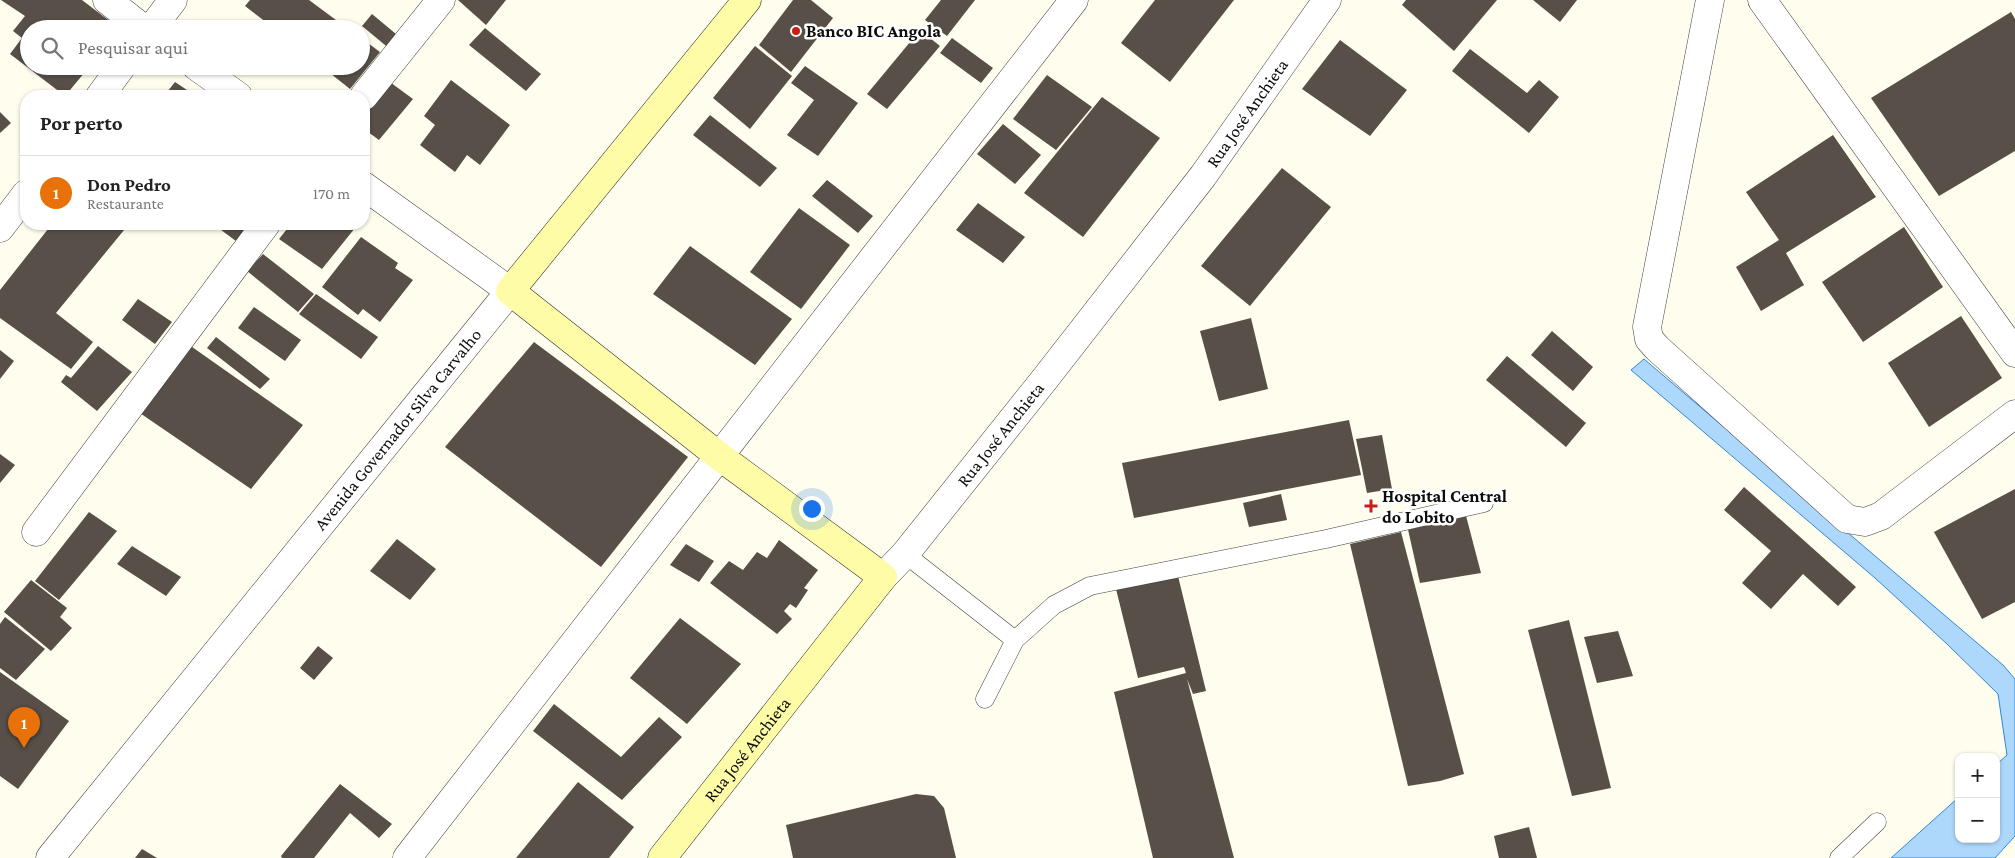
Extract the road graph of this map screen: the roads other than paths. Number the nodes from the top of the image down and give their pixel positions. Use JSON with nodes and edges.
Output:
{"nodes":[{"id":1,"x":107,"y":0,"type":"edge"},
{"id":2,"x":173,"y":0,"type":"edge"},
{"id":3,"x":440,"y":0,"type":"edge"},
{"id":4,"x":747,"y":0,"type":"edge"},
{"id":5,"x":1074,"y":0,"type":"edge"},
{"id":6,"x":1327,"y":0,"type":"edge"},
{"id":7,"x":1710,"y":0,"type":"edge"},
{"id":8,"x":1762,"y":0,"type":"edge"},
{"id":9,"x":133,"y":20,"type":"edge"},
{"id":10,"x":158,"y":20,"type":"edge"},
{"id":11,"x":115,"y":75,"type":"edge"},
{"id":12,"x":209,"y":75,"type":"edge"},
{"id":13,"x":104,"y":90,"type":"edge"},
{"id":14,"x":230,"y":90,"type":"edge"},
{"id":15,"x":369,"y":90,"type":"edge"},
{"id":16,"x":370,"y":190,"type":"edge"},
{"id":17,"x":20,"y":202,"type":"edge"},
{"id":18,"x":0,"y":228,"type":"edge"},
{"id":19,"x":262,"y":230,"type":"edge"},
{"id":20,"x":510,"y":291,"type":"junction"},
{"id":21,"x":2015,"y":353,"type":"edge"},
{"id":22,"x":2015,"y":414,"type":"edge"},
{"id":23,"x":719,"y":456,"type":"junction"},
{"id":24,"x":1484,"y":503,"type":"dead end"},
{"id":25,"x":36,"y":532,"type":"dead end"},
{"id":26,"x":905,"y":554,"type":"junction"},
{"id":27,"x":883,"y":577,"type":"junction"},
{"id":28,"x":1015,"y":640,"type":"junction"},
{"id":29,"x":985,"y":699,"type":"dead end"},
{"id":30,"x":1877,"y":822,"type":"dead end"},
{"id":31,"x":50,"y":858,"type":"edge"},
{"id":32,"x":407,"y":858,"type":"edge"},
{"id":33,"x":662,"y":858,"type":"edge"},
{"id":34,"x":1839,"y":858,"type":"edge"}],
"edges":[{"from":1,"to":9,"type":"street"},
{"from":2,"to":10,"type":"street"},
{"from":3,"to":15,"type":"street"},
{"from":4,"to":20,"type":"street","name":"Avenida Governador Silva Carvalho"},
{"from":5,"to":23,"type":"street"},
{"from":6,"to":26,"type":"street","name":"Rua José Anchieta"},
{"from":7,"to":22,"type":"street"},
{"from":8,"to":21,"type":"street"},
{"from":11,"to":13,"type":"street"},
{"from":12,"to":14,"type":"street"},
{"from":16,"to":20,"type":"street"},
{"from":17,"to":18,"type":"street"},
{"from":19,"to":25,"type":"street"},
{"from":20,"to":23,"type":"street"},
{"from":20,"to":31,"type":"street","name":"Avenida Governador Silva Carvalho"},
{"from":23,"to":27,"type":"street"},
{"from":23,"to":32,"type":"street"},
{"from":24,"to":28,"type":"lane"},
{"from":26,"to":27,"type":"street","name":"Rua José Anchieta"},
{"from":26,"to":28,"type":"lane"},
{"from":27,"to":33,"type":"street","name":"Rua José Anchieta"},
{"from":28,"to":29,"type":"lane"},
{"from":30,"to":34,"type":"lane"}]}
